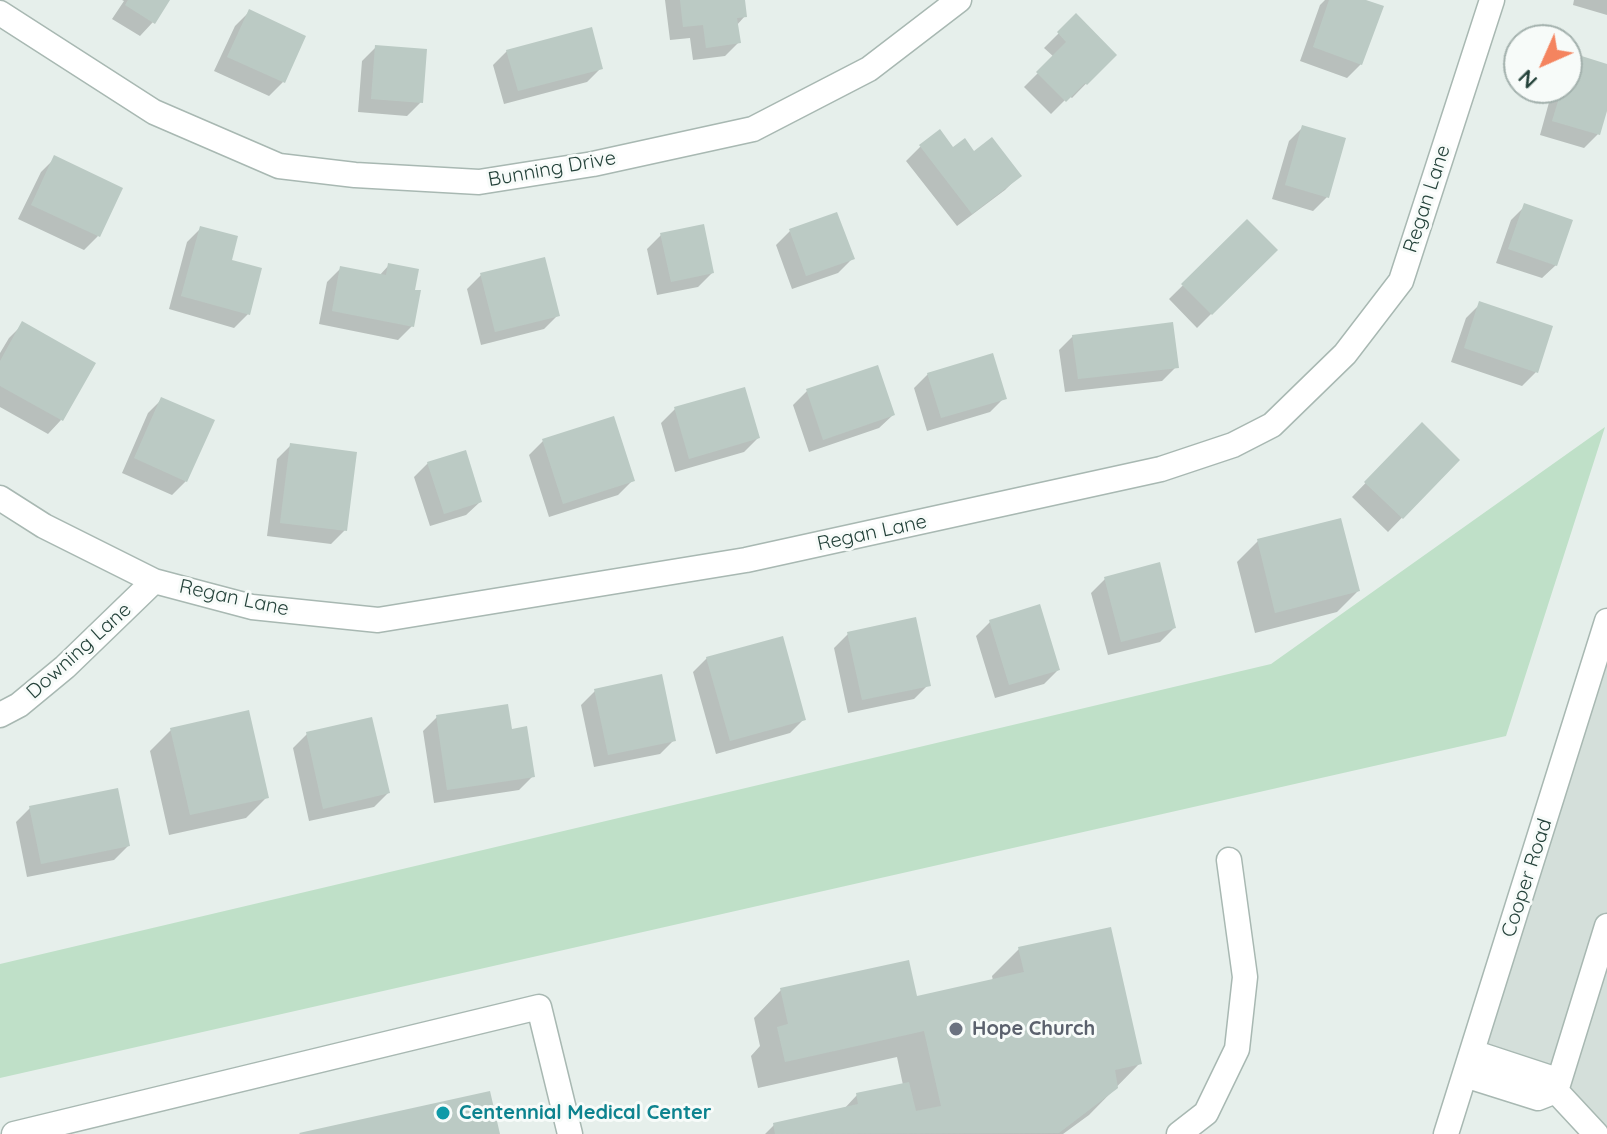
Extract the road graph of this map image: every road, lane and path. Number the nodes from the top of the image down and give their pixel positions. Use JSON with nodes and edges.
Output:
{"nodes":[{"id":1,"x":959,"y":0,"type":"edge"},
{"id":2,"x":1492,"y":0,"type":"edge"},
{"id":3,"x":0,"y":13,"type":"edge"},
{"id":4,"x":0,"y":498,"type":"edge"},
{"id":5,"x":154,"y":581,"type":"junction"},
{"id":6,"x":1607,"y":621,"type":"edge"},
{"id":7,"x":0,"y":715,"type":"edge"},
{"id":8,"x":1229,"y":860,"type":"dead end"},
{"id":9,"x":1607,"y":926,"type":"edge"},
{"id":10,"x":1469,"y":1063,"type":"junction"},
{"id":11,"x":1556,"y":1091,"type":"junction"},
{"id":12,"x":76,"y":1127,"type":"edge"},
{"id":13,"x":14,"y":1134,"type":"edge"},
{"id":14,"x":570,"y":1134,"type":"edge"},
{"id":15,"x":1179,"y":1134,"type":"edge"},
{"id":16,"x":1446,"y":1134,"type":"edge"},
{"id":17,"x":1596,"y":1134,"type":"edge"}],
"edges":[{"from":1,"to":3,"type":"street","name":"Bunning Drive"},
{"from":2,"to":5,"type":"street","name":"Regan Lane"},
{"from":4,"to":5,"type":"street","name":"Regan Lane"},
{"from":5,"to":7,"type":"street","name":"Downing Lane"},
{"from":6,"to":10,"type":"street","name":"Cooper Road"},
{"from":8,"to":15,"type":"street"},
{"from":9,"to":11,"type":"street"},
{"from":10,"to":11,"type":"street"},
{"from":10,"to":16,"type":"street","name":"Cooper Road"},
{"from":11,"to":17,"type":"street"},
{"from":12,"to":13,"type":"street"},
{"from":12,"to":14,"type":"street"}]}
